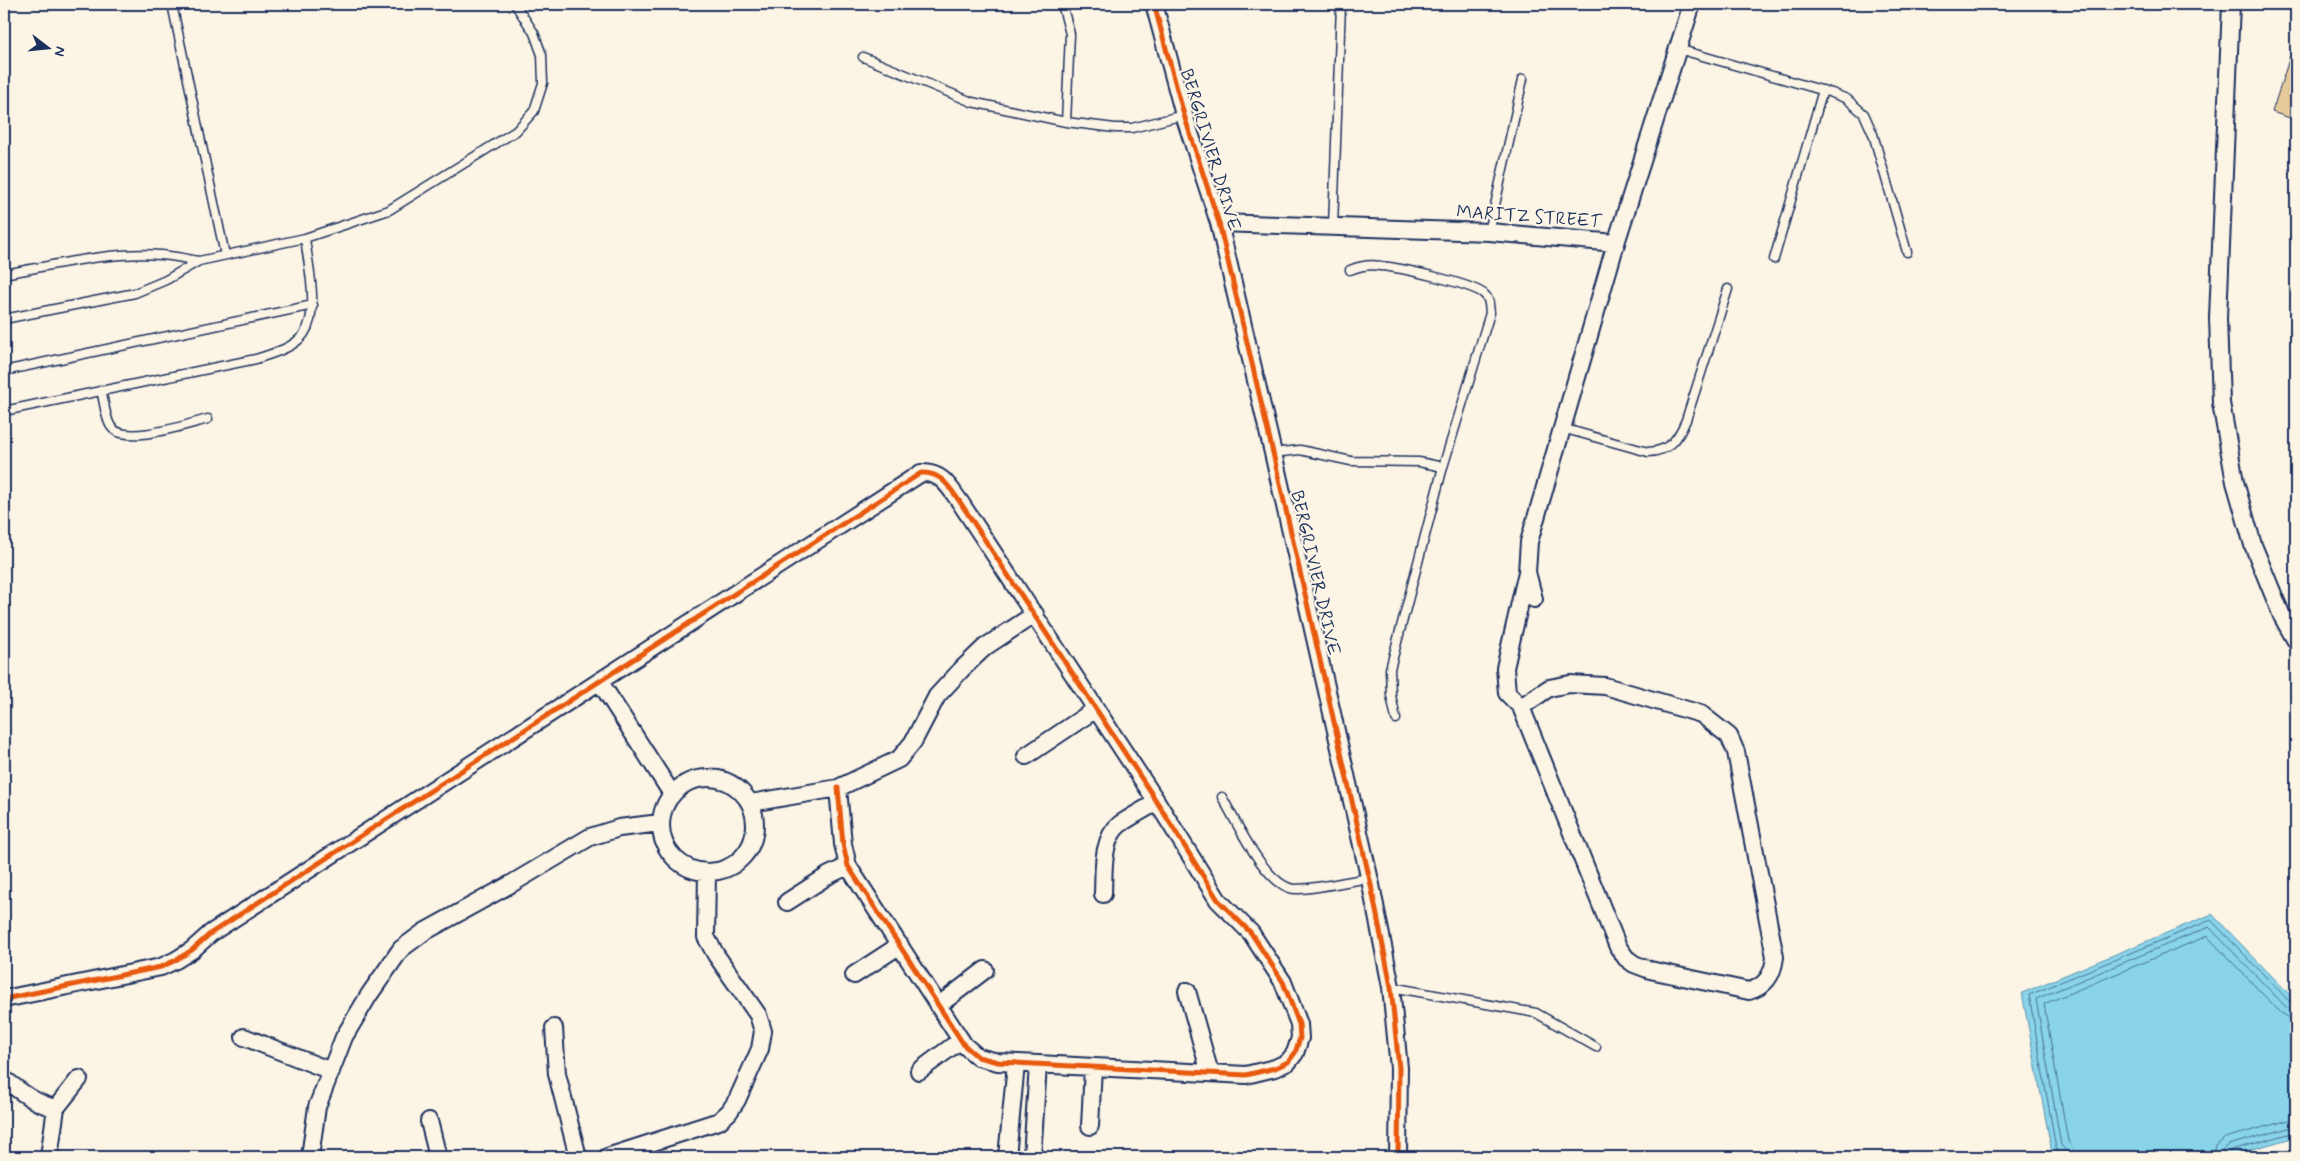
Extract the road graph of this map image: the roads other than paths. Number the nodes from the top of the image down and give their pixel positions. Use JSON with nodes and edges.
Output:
{"nodes":[{"id":1,"x":172,"y":4,"type":"edge"},
{"id":2,"x":515,"y":4,"type":"edge"},
{"id":3,"x":1062,"y":4,"type":"edge"},
{"id":4,"x":1154,"y":4,"type":"edge"},
{"id":5,"x":1341,"y":4,"type":"edge"},
{"id":6,"x":1692,"y":4,"type":"edge"},
{"id":7,"x":2231,"y":4,"type":"edge"},
{"id":8,"x":1678,"y":49,"type":"junction"},
{"id":9,"x":863,"y":57,"type":"dead end"},
{"id":10,"x":1523,"y":78,"type":"dead end"},
{"id":11,"x":1823,"y":90,"type":"junction"},
{"id":12,"x":1184,"y":114,"type":"junction"},
{"id":13,"x":1066,"y":122,"type":"junction"},
{"id":14,"x":1219,"y":224,"type":"junction"},
{"id":15,"x":1333,"y":227,"type":"junction"},
{"id":16,"x":1490,"y":232,"type":"junction"},
{"id":17,"x":306,"y":238,"type":"junction"},
{"id":18,"x":1616,"y":243,"type":"junction"},
{"id":19,"x":1907,"y":252,"type":"dead end"},
{"id":20,"x":225,"y":255,"type":"junction"},
{"id":21,"x":1774,"y":259,"type":"dead end"},
{"id":22,"x":199,"y":261,"type":"junction"},
{"id":23,"x":1350,"y":270,"type":"dead end"},
{"id":24,"x":4,"y":274,"type":"edge"},
{"id":25,"x":1728,"y":289,"type":"dead end"},
{"id":26,"x":313,"y":305,"type":"junction"},
{"id":27,"x":4,"y":319,"type":"edge"},
{"id":28,"x":4,"y":371,"type":"edge"},
{"id":29,"x":101,"y":390,"type":"junction"},
{"id":30,"x":4,"y":411,"type":"edge"},
{"id":31,"x":208,"y":419,"type":"dead end"},
{"id":32,"x":1562,"y":428,"type":"junction"},
{"id":33,"x":1273,"y":453,"type":"junction"},
{"id":34,"x":1443,"y":467,"type":"junction"},
{"id":35,"x":1527,"y":572,"type":"junction"},
{"id":36,"x":1534,"y":599,"type":"dead end"},
{"id":37,"x":1035,"y":614,"type":"junction"},
{"id":38,"x":2296,"y":641,"type":"edge"},
{"id":39,"x":600,"y":682,"type":"junction"},
{"id":40,"x":1521,"y":707,"type":"junction"},
{"id":41,"x":1096,"y":709,"type":"junction"},
{"id":42,"x":1396,"y":719,"type":"dead end"},
{"id":43,"x":1026,"y":756,"type":"dead end"},
{"id":44,"x":838,"y":788,"type":"junction"},
{"id":45,"x":672,"y":794,"type":"junction"},
{"id":46,"x":1222,"y":797,"type":"dead end"},
{"id":47,"x":1157,"y":802,"type":"junction"},
{"id":48,"x":751,"y":803,"type":"junction"},
{"id":49,"x":660,"y":823,"type":"junction"},
{"id":50,"x":848,"y":866,"type":"junction"},
{"id":51,"x":707,"y":872,"type":"junction"},
{"id":52,"x":1369,"y":878,"type":"junction"},
{"id":53,"x":1103,"y":894,"type":"dead end"},
{"id":54,"x":787,"y":902,"type":"dead end"},
{"id":55,"x":900,"y":945,"type":"junction"},
{"id":56,"x":985,"y":970,"type":"dead end"},
{"id":57,"x":854,"y":975,"type":"dead end"},
{"id":58,"x":1391,"y":987,"type":"junction"},
{"id":59,"x":1187,"y":991,"type":"dead end"},
{"id":60,"x":4,"y":999,"type":"edge"},
{"id":61,"x":939,"y":1005,"type":"junction"},
{"id":62,"x":554,"y":1028,"type":"dead end"},
{"id":63,"x":244,"y":1037,"type":"dead end"},
{"id":64,"x":961,"y":1040,"type":"junction"},
{"id":65,"x":1596,"y":1047,"type":"dead end"},
{"id":66,"x":1016,"y":1064,"type":"junction"},
{"id":67,"x":1038,"y":1065,"type":"junction"},
{"id":68,"x":1093,"y":1067,"type":"junction"},
{"id":69,"x":331,"y":1071,"type":"junction"},
{"id":70,"x":919,"y":1071,"type":"dead end"},
{"id":71,"x":1210,"y":1073,"type":"junction"},
{"id":72,"x":4,"y":1079,"type":"edge"},
{"id":73,"x":79,"y":1079,"type":"dead end"},
{"id":74,"x":56,"y":1108,"type":"junction"},
{"id":75,"x":429,"y":1121,"type":"dead end"},
{"id":76,"x":1090,"y":1126,"type":"dead end"},
{"id":77,"x":49,"y":1157,"type":"edge"},
{"id":78,"x":310,"y":1157,"type":"edge"},
{"id":79,"x":438,"y":1157,"type":"edge"},
{"id":80,"x":578,"y":1157,"type":"edge"},
{"id":81,"x":607,"y":1157,"type":"edge"},
{"id":82,"x":1007,"y":1157,"type":"edge"},
{"id":83,"x":1014,"y":1157,"type":"edge"},
{"id":84,"x":1026,"y":1157,"type":"edge"},
{"id":85,"x":1032,"y":1157,"type":"edge"},
{"id":86,"x":1398,"y":1157,"type":"edge"}],
"edges":[{"from":1,"to":20,"type":"lane"},
{"from":2,"to":17,"type":"lane"},
{"from":3,"to":13,"type":"lane"},
{"from":4,"to":12,"type":"street","name":"BERGRIVIER DRIVE"},
{"from":5,"to":15,"type":"lane"},
{"from":6,"to":8,"type":"street"},
{"from":7,"to":38,"type":"street"},
{"from":8,"to":11,"type":"lane"},
{"from":8,"to":18,"type":"street"},
{"from":9,"to":13,"type":"lane"},
{"from":10,"to":16,"type":"lane"},
{"from":11,"to":19,"type":"lane"},
{"from":11,"to":21,"type":"lane"},
{"from":12,"to":13,"type":"lane"},
{"from":12,"to":14,"type":"street","name":"BERGRIVIER DRIVE"},
{"from":14,"to":15,"type":"street","name":"MARITZ STREET"},
{"from":14,"to":33,"type":"street","name":"BERGRIVIER DRIVE"},
{"from":15,"to":16,"type":"street","name":"MARITZ STREET"},
{"from":16,"to":18,"type":"street","name":"MARITZ STREET"},
{"from":17,"to":20,"type":"lane"},
{"from":17,"to":26,"type":"lane"},
{"from":18,"to":32,"type":"street","name":"MARITZ STREET"},
{"from":20,"to":22,"type":"lane"},
{"from":22,"to":24,"type":"lane"},
{"from":22,"to":27,"type":"lane"},
{"from":23,"to":34,"type":"lane"},
{"from":25,"to":32,"type":"lane"},
{"from":26,"to":28,"type":"lane"},
{"from":26,"to":29,"type":"lane"},
{"from":29,"to":30,"type":"lane"},
{"from":29,"to":31,"type":"lane"},
{"from":32,"to":35,"type":"street","name":"MARITZ STREET"},
{"from":33,"to":34,"type":"lane"},
{"from":33,"to":52,"type":"street","name":"BERGRIVIER DRIVE"},
{"from":34,"to":42,"type":"lane"},
{"from":35,"to":36,"type":"street","name":"MARITZ STREET"},
{"from":35,"to":40,"type":"street"},
{"from":37,"to":39,"type":"street"},
{"from":37,"to":41,"type":"street"},
{"from":37,"to":44,"type":"street"},
{"from":39,"to":45,"type":"street"},
{"from":39,"to":60,"type":"street"},
{"from":40,"to":40,"type":"street"},
{"from":41,"to":43,"type":"street"},
{"from":41,"to":47,"type":"street"},
{"from":44,"to":48,"type":"street"},
{"from":44,"to":50,"type":"street"},
{"from":45,"to":48,"type":"street"},
{"from":45,"to":49,"type":"street"},
{"from":46,"to":52,"type":"lane"},
{"from":47,"to":53,"type":"street"},
{"from":47,"to":71,"type":"street"},
{"from":48,"to":51,"type":"street"},
{"from":49,"to":51,"type":"street"},
{"from":49,"to":69,"type":"street"},
{"from":50,"to":54,"type":"street"},
{"from":50,"to":55,"type":"street"},
{"from":51,"to":81,"type":"street"},
{"from":52,"to":58,"type":"street","name":"BERGRIVIER DRIVE"},
{"from":55,"to":57,"type":"street"},
{"from":55,"to":61,"type":"street"},
{"from":56,"to":61,"type":"street"},
{"from":58,"to":65,"type":"lane"},
{"from":58,"to":86,"type":"street","name":"BERGRIVIER DRIVE"},
{"from":59,"to":71,"type":"street"},
{"from":61,"to":64,"type":"street"},
{"from":62,"to":80,"type":"street"},
{"from":63,"to":69,"type":"street"},
{"from":64,"to":66,"type":"street"},
{"from":64,"to":70,"type":"street"},
{"from":66,"to":67,"type":"street"},
{"from":66,"to":82,"type":"street"},
{"from":67,"to":68,"type":"street"},
{"from":67,"to":85,"type":"street"},
{"from":68,"to":71,"type":"street"},
{"from":68,"to":76,"type":"street"},
{"from":69,"to":78,"type":"street"},
{"from":72,"to":74,"type":"street"},
{"from":73,"to":74,"type":"street"},
{"from":74,"to":77,"type":"street"},
{"from":75,"to":79,"type":"street"},
{"from":83,"to":84,"type":"street"}]}
